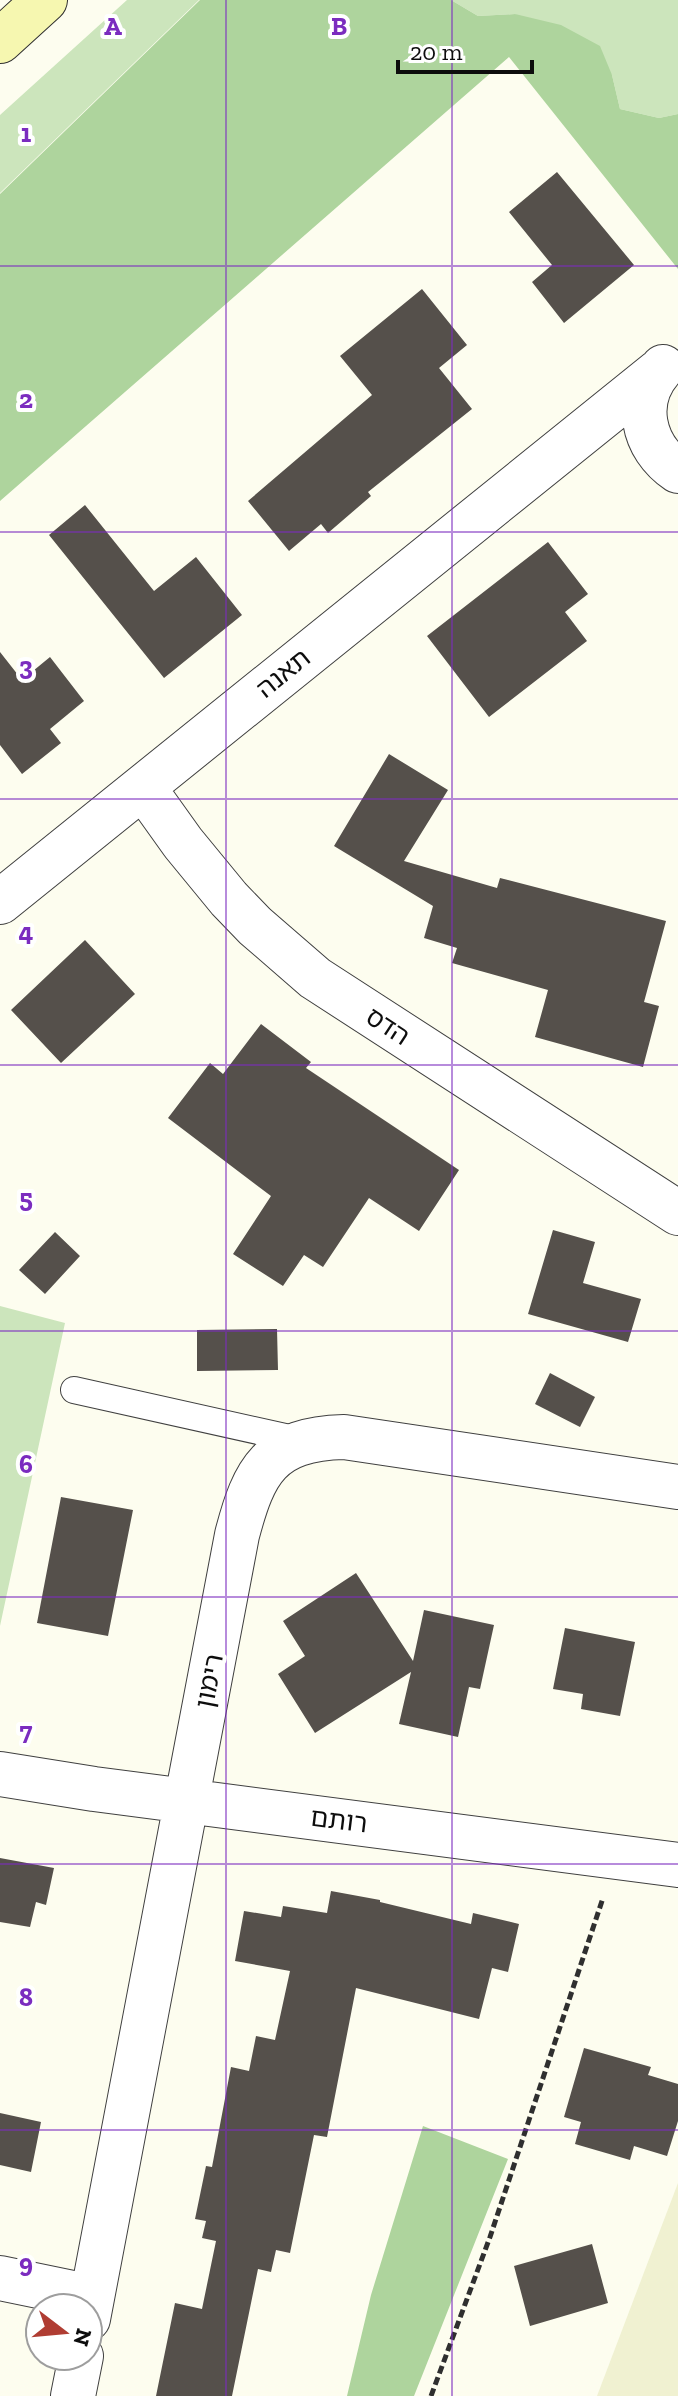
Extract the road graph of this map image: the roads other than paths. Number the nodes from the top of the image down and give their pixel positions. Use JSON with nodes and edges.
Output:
{"nodes":[{"id":1,"x":45,"y":0,"type":"edge"},
{"id":2,"x":0,"y":41,"type":"edge"},
{"id":3,"x":668,"y":364,"type":"edge"},
{"id":4,"x":567,"y":445,"type":"junction"},
{"id":5,"x":669,"y":463,"type":"edge"},
{"id":6,"x":143,"y":787,"type":"junction"},
{"id":7,"x":0,"y":902,"type":"edge"},
{"id":8,"x":678,"y":1213,"type":"edge"},
{"id":9,"x":74,"y":1390,"type":"dead end"},
{"id":10,"x":303,"y":1441,"type":"junction"},
{"id":11,"x":678,"y":1487,"type":"edge"},
{"id":12,"x":0,"y":1774,"type":"edge"},
{"id":13,"x":186,"y":1801,"type":"junction"},
{"id":14,"x":678,"y":1865,"type":"edge"},
{"id":15,"x":0,"y":2278,"type":"edge"},
{"id":16,"x":42,"y":2292,"type":"edge"},
{"id":17,"x":93,"y":2292,"type":"edge"},
{"id":18,"x":78,"y":2372,"type":"edge"},
{"id":19,"x":73,"y":2396,"type":"edge"}],
"edges":[{"from":1,"to":2,"type":"main road"},
{"from":3,"to":4,"type":"street","name":"תאנה"},
{"from":3,"to":5,"type":"street"},
{"from":4,"to":5,"type":"street"},
{"from":4,"to":6,"type":"street","name":"תאנה"},
{"from":6,"to":7,"type":"street","name":"תאנה"},
{"from":6,"to":8,"type":"street","name":"הדס"},
{"from":9,"to":10,"type":"lane"},
{"from":10,"to":11,"type":"street","name":"רימון"},
{"from":10,"to":13,"type":"street","name":"רימון"},
{"from":12,"to":13,"type":"street","name":"רותם"},
{"from":13,"to":14,"type":"street","name":"רותם"},
{"from":13,"to":17,"type":"street","name":"רימון"},
{"from":15,"to":16,"type":"street"},
{"from":18,"to":19,"type":"street"}]}
